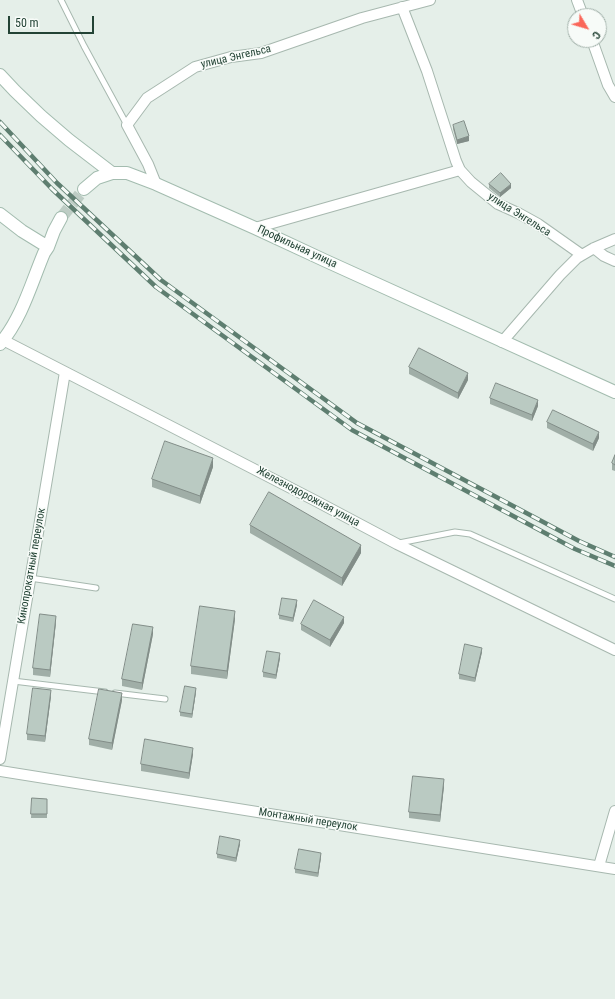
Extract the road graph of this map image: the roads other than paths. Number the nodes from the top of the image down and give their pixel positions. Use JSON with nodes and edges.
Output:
{"nodes":[{"id":1,"x":61,"y":0,"type":"edge"},
{"id":2,"x":430,"y":0,"type":"edge"},
{"id":3,"x":402,"y":7,"type":"junction"},
{"id":4,"x":596,"y":48,"type":"edge"},
{"id":5,"x":0,"y":75,"type":"edge"},
{"id":6,"x":612,"y":85,"type":"edge"},
{"id":7,"x":615,"y":98,"type":"edge"},
{"id":8,"x":127,"y":125,"type":"junction"},
{"id":9,"x":460,"y":170,"type":"junction"},
{"id":10,"x":112,"y":173,"type":"junction"},
{"id":11,"x":156,"y":184,"type":"junction"},
{"id":12,"x":84,"y":189,"type":"tunnel mouth"},
{"id":13,"x":0,"y":214,"type":"edge"},
{"id":14,"x":61,"y":218,"type":"tunnel mouth"},
{"id":15,"x":255,"y":228,"type":"junction"},
{"id":16,"x":615,"y":239,"type":"edge"},
{"id":17,"x":48,"y":247,"type":"junction"},
{"id":18,"x":594,"y":248,"type":"junction"},
{"id":19,"x":582,"y":255,"type":"junction"},
{"id":20,"x":615,"y":261,"type":"edge"},
{"id":21,"x":2,"y":342,"type":"edge"},
{"id":22,"x":502,"y":342,"type":"junction"},
{"id":23,"x":65,"y":372,"type":"junction"},
{"id":24,"x":615,"y":392,"type":"edge"},
{"id":25,"x":397,"y":544,"type":"junction"},
{"id":26,"x":30,"y":578,"type":"junction"},
{"id":27,"x":96,"y":588,"type":"dead end"},
{"id":28,"x":615,"y":599,"type":"edge"},
{"id":29,"x":615,"y":650,"type":"edge"},
{"id":30,"x":13,"y":681,"type":"junction"},
{"id":31,"x":165,"y":698,"type":"dead end"},
{"id":32,"x":1,"y":747,"type":"edge"},
{"id":33,"x":0,"y":759,"type":"edge"},
{"id":34,"x":0,"y":771,"type":"edge"},
{"id":35,"x":615,"y":811,"type":"edge"},
{"id":36,"x":598,"y":866,"type":"junction"},
{"id":37,"x":615,"y":869,"type":"edge"}],
"edges":[{"from":1,"to":8,"type":"lane"},
{"from":2,"to":3,"type":"street","name":"улица Энгельса"},
{"from":3,"to":8,"type":"street","name":"улица Энгельса"},
{"from":3,"to":9,"type":"street","name":"улица Энгельса"},
{"from":4,"to":6,"type":"street"},
{"from":5,"to":10,"type":"main road","name":"Профильная улица"},
{"from":6,"to":7,"type":"street"},
{"from":8,"to":11,"type":"street"},
{"from":9,"to":15,"type":"street"},
{"from":9,"to":19,"type":"street","name":"улица Энгельса"},
{"from":10,"to":11,"type":"main road","name":"Профильная улица"},
{"from":10,"to":12,"type":"main road"},
{"from":11,"to":15,"type":"main road","name":"Профильная улица"},
{"from":13,"to":17,"type":"main road"},
{"from":14,"to":17,"type":"main road"},
{"from":15,"to":22,"type":"main road","name":"Профильная улица"},
{"from":16,"to":18,"type":"street"},
{"from":17,"to":21,"type":"main road"},
{"from":18,"to":19,"type":"street"},
{"from":18,"to":20,"type":"street"},
{"from":19,"to":22,"type":"street"},
{"from":21,"to":23,"type":"street","name":"Железнодорожная улица"},
{"from":22,"to":24,"type":"main road","name":"Профильная улица"},
{"from":23,"to":25,"type":"street","name":"Железнодорожная улица"},
{"from":23,"to":26,"type":"street","name":"Кинопрокатный переулок"},
{"from":25,"to":28,"type":"lane"},
{"from":25,"to":29,"type":"street","name":"Железнодорожная улица"},
{"from":26,"to":27,"type":"lane"},
{"from":26,"to":30,"type":"street","name":"Кинопрокатный переулок"},
{"from":30,"to":31,"type":"lane"},
{"from":30,"to":32,"type":"street","name":"Кинопрокатный переулок"},
{"from":32,"to":33,"type":"street","name":"Кинопрокатный переулок"},
{"from":34,"to":36,"type":"street","name":"Монтажный переулок"},
{"from":35,"to":36,"type":"street"},
{"from":36,"to":37,"type":"street","name":"Монтажный переулок"}]}
